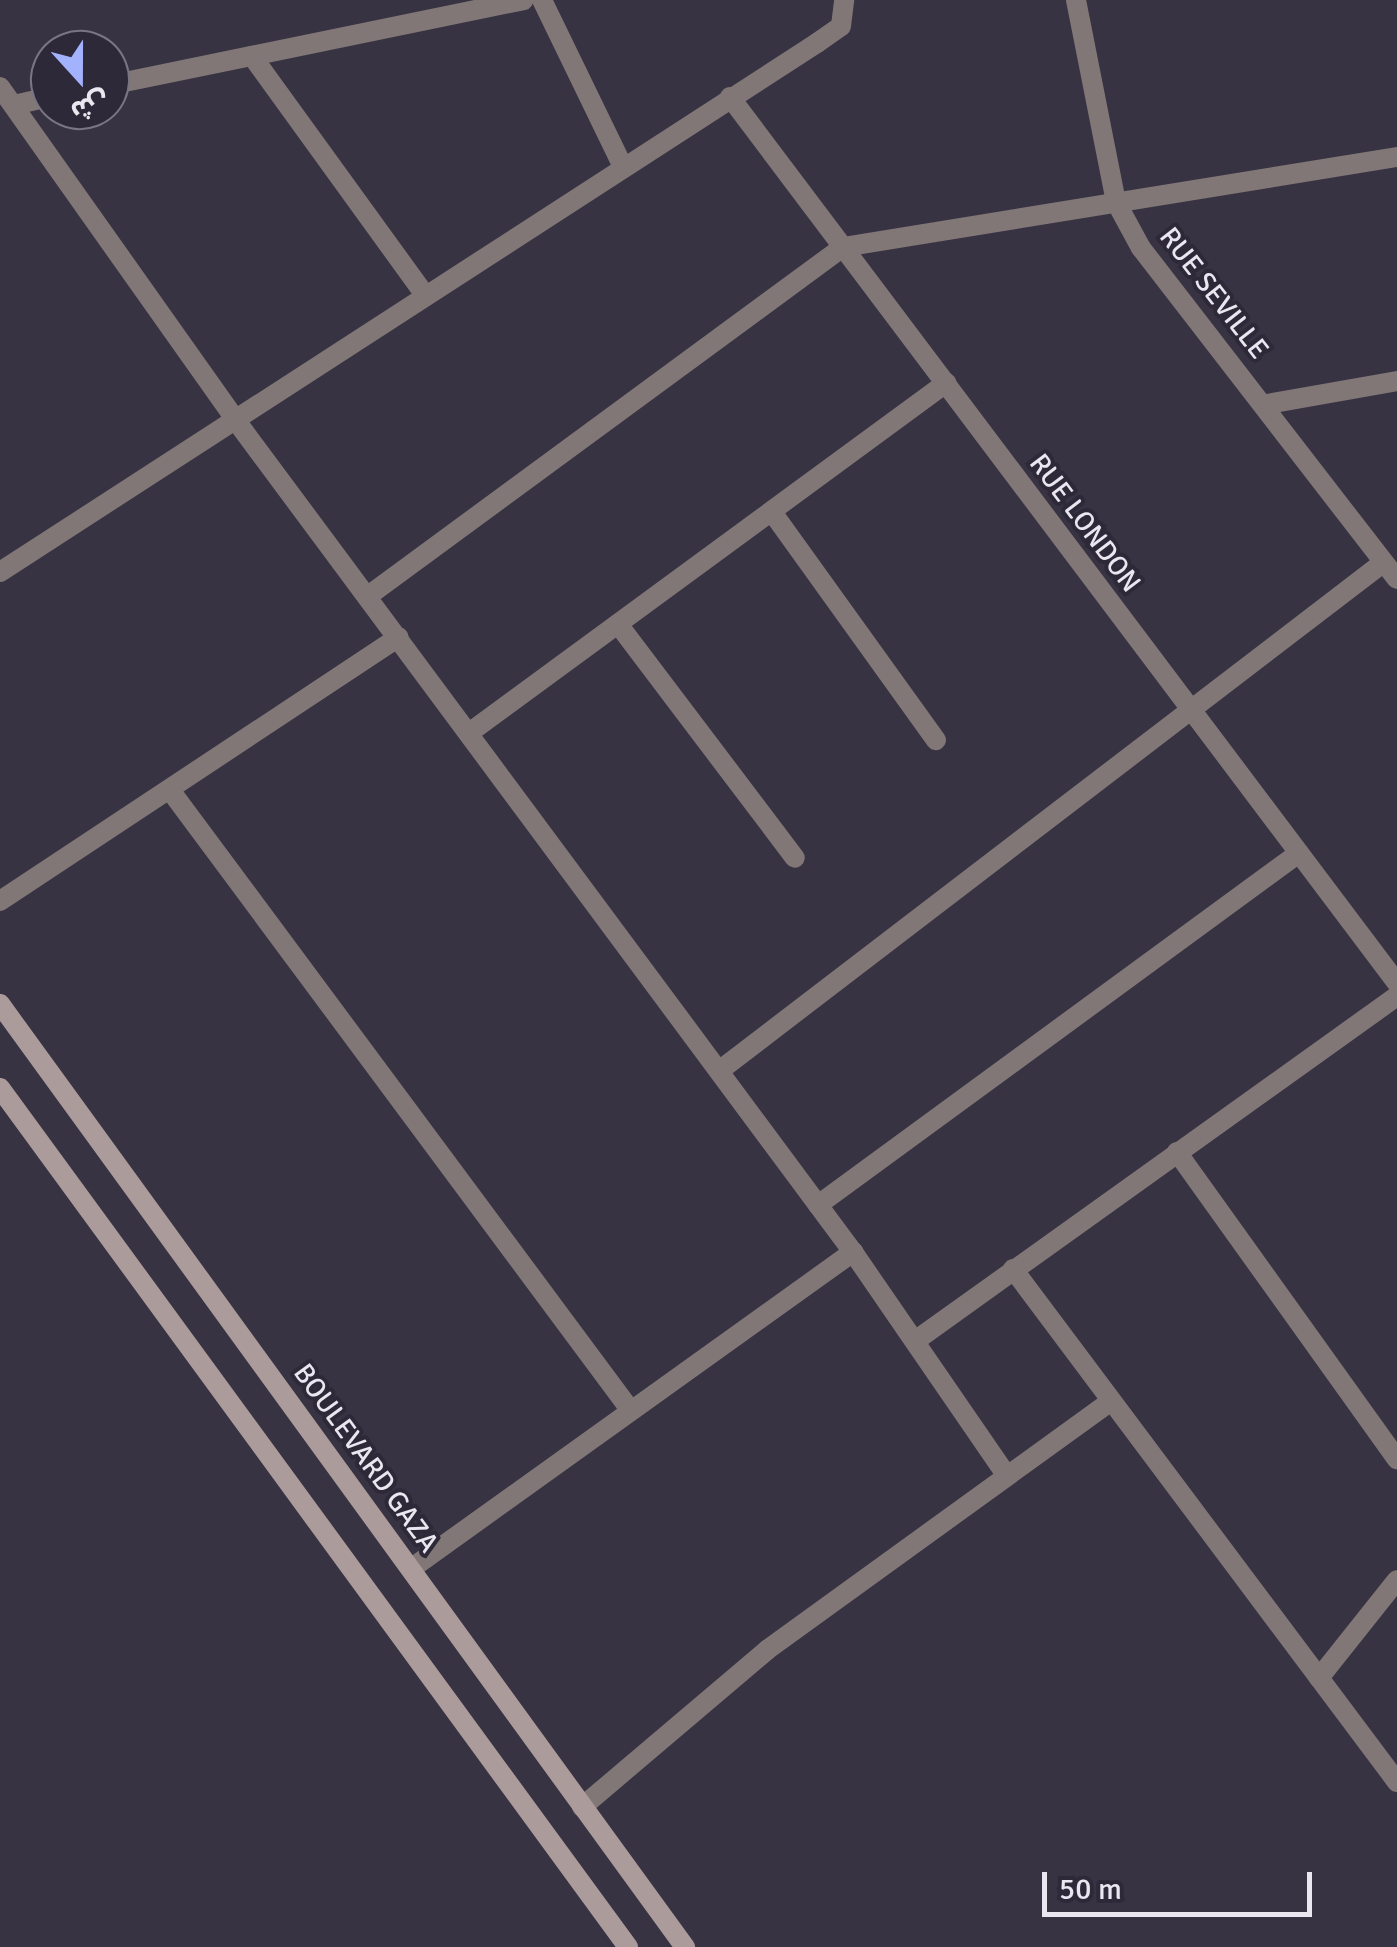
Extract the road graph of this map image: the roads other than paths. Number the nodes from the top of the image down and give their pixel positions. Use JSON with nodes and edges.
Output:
{"nodes":[{"id":1,"x":522,"y":0,"type":"edge"},
{"id":2,"x":542,"y":0,"type":"edge"},
{"id":3,"x":844,"y":0,"type":"edge"},
{"id":4,"x":1076,"y":0,"type":"edge"},
{"id":5,"x":252,"y":56,"type":"junction"},
{"id":6,"x":130,"y":81,"type":"edge"},
{"id":7,"x":0,"y":87,"type":"edge"},
{"id":8,"x":730,"y":97,"type":"junction"},
{"id":9,"x":30,"y":101,"type":"edge"},
{"id":10,"x":14,"y":105,"type":"junction"},
{"id":11,"x":1397,"y":157,"type":"edge"},
{"id":12,"x":622,"y":165,"type":"junction"},
{"id":13,"x":1116,"y":202,"type":"junction"},
{"id":14,"x":842,"y":246,"type":"junction"},
{"id":15,"x":424,"y":294,"type":"junction"},
{"id":16,"x":1397,"y":382,"type":"edge"},
{"id":17,"x":946,"y":383,"type":"junction"},
{"id":18,"x":1267,"y":404,"type":"junction"},
{"id":19,"x":234,"y":418,"type":"junction"},
{"id":20,"x":772,"y":512,"type":"junction"},
{"id":21,"x":1384,"y":562,"type":"junction"},
{"id":22,"x":2,"y":565,"type":"edge"},
{"id":23,"x":1397,"y":579,"type":"edge"},
{"id":24,"x":368,"y":596,"type":"junction"},
{"id":25,"x":618,"y":624,"type":"junction"},
{"id":26,"x":399,"y":637,"type":"junction"},
{"id":27,"x":1191,"y":709,"type":"junction"},
{"id":28,"x":469,"y":733,"type":"junction"},
{"id":29,"x":936,"y":740,"type":"dead end"},
{"id":30,"x":170,"y":790,"type":"junction"},
{"id":31,"x":1300,"y":853,"type":"junction"},
{"id":32,"x":795,"y":858,"type":"dead end"},
{"id":33,"x":0,"y":901,"type":"edge"},
{"id":34,"x":1397,"y":982,"type":"edge"},
{"id":35,"x":1397,"y":996,"type":"edge"},
{"id":36,"x":0,"y":1004,"type":"edge"},
{"id":37,"x":720,"y":1071,"type":"junction"},
{"id":38,"x":0,"y":1088,"type":"edge"},
{"id":39,"x":1177,"y":1152,"type":"junction"},
{"id":40,"x":818,"y":1205,"type":"junction"},
{"id":41,"x":853,"y":1252,"type":"junction"},
{"id":42,"x":1012,"y":1269,"type":"junction"},
{"id":43,"x":914,"y":1341,"type":"junction"},
{"id":44,"x":1112,"y":1401,"type":"junction"},
{"id":45,"x":631,"y":1411,"type":"junction"},
{"id":46,"x":1397,"y":1459,"type":"edge"},
{"id":47,"x":1006,"y":1475,"type":"junction"},
{"id":48,"x":412,"y":1568,"type":"junction"},
{"id":49,"x":1397,"y":1580,"type":"edge"},
{"id":50,"x":1319,"y":1678,"type":"junction"},
{"id":51,"x":1397,"y":1782,"type":"edge"},
{"id":52,"x":582,"y":1807,"type":"junction"},
{"id":53,"x":628,"y":1947,"type":"edge"},
{"id":54,"x":685,"y":1947,"type":"edge"}],
"edges":[{"from":1,"to":5,"type":"street"},
{"from":2,"to":12,"type":"street"},
{"from":3,"to":8,"type":"street"},
{"from":4,"to":13,"type":"street","name":"RUE SEVILLE"},
{"from":5,"to":6,"type":"street"},
{"from":5,"to":15,"type":"street"},
{"from":7,"to":10,"type":"street"},
{"from":8,"to":12,"type":"street"},
{"from":8,"to":14,"type":"street","name":"RUE LONDON"},
{"from":9,"to":10,"type":"street"},
{"from":10,"to":19,"type":"street"},
{"from":11,"to":13,"type":"street"},
{"from":12,"to":15,"type":"street"},
{"from":13,"to":14,"type":"street"},
{"from":13,"to":18,"type":"street","name":"RUE SEVILLE"},
{"from":14,"to":17,"type":"street","name":"RUE LONDON"},
{"from":14,"to":24,"type":"street"},
{"from":15,"to":19,"type":"street"},
{"from":16,"to":18,"type":"street"},
{"from":17,"to":20,"type":"street"},
{"from":17,"to":27,"type":"street","name":"RUE LONDON"},
{"from":18,"to":21,"type":"street","name":"RUE SEVILLE"},
{"from":19,"to":22,"type":"street"},
{"from":19,"to":24,"type":"street"},
{"from":20,"to":25,"type":"street"},
{"from":20,"to":29,"type":"street"},
{"from":21,"to":23,"type":"street","name":"RUE SEVILLE"},
{"from":21,"to":27,"type":"street"},
{"from":24,"to":26,"type":"street"},
{"from":25,"to":28,"type":"street"},
{"from":25,"to":32,"type":"street"},
{"from":26,"to":28,"type":"street"},
{"from":26,"to":30,"type":"street"},
{"from":27,"to":31,"type":"street","name":"RUE LONDON"},
{"from":27,"to":37,"type":"street"},
{"from":28,"to":37,"type":"street"},
{"from":30,"to":33,"type":"street"},
{"from":30,"to":45,"type":"street"},
{"from":31,"to":34,"type":"street","name":"RUE LONDON"},
{"from":31,"to":40,"type":"street"},
{"from":35,"to":39,"type":"street"},
{"from":36,"to":48,"type":"street","name":"BOULEVARD GAZA"},
{"from":37,"to":40,"type":"street"},
{"from":38,"to":53,"type":"street"},
{"from":39,"to":42,"type":"street"},
{"from":39,"to":46,"type":"street"},
{"from":40,"to":41,"type":"street"},
{"from":41,"to":43,"type":"street"},
{"from":41,"to":45,"type":"street"},
{"from":42,"to":43,"type":"street"},
{"from":42,"to":44,"type":"street"},
{"from":43,"to":47,"type":"street"},
{"from":44,"to":47,"type":"street"},
{"from":44,"to":50,"type":"street"},
{"from":45,"to":48,"type":"street"},
{"from":47,"to":52,"type":"street"},
{"from":48,"to":52,"type":"street","name":"BOULEVARD GAZA"},
{"from":49,"to":50,"type":"street"},
{"from":50,"to":51,"type":"street"},
{"from":52,"to":54,"type":"street","name":"BOULEVARD GAZA"}]}
